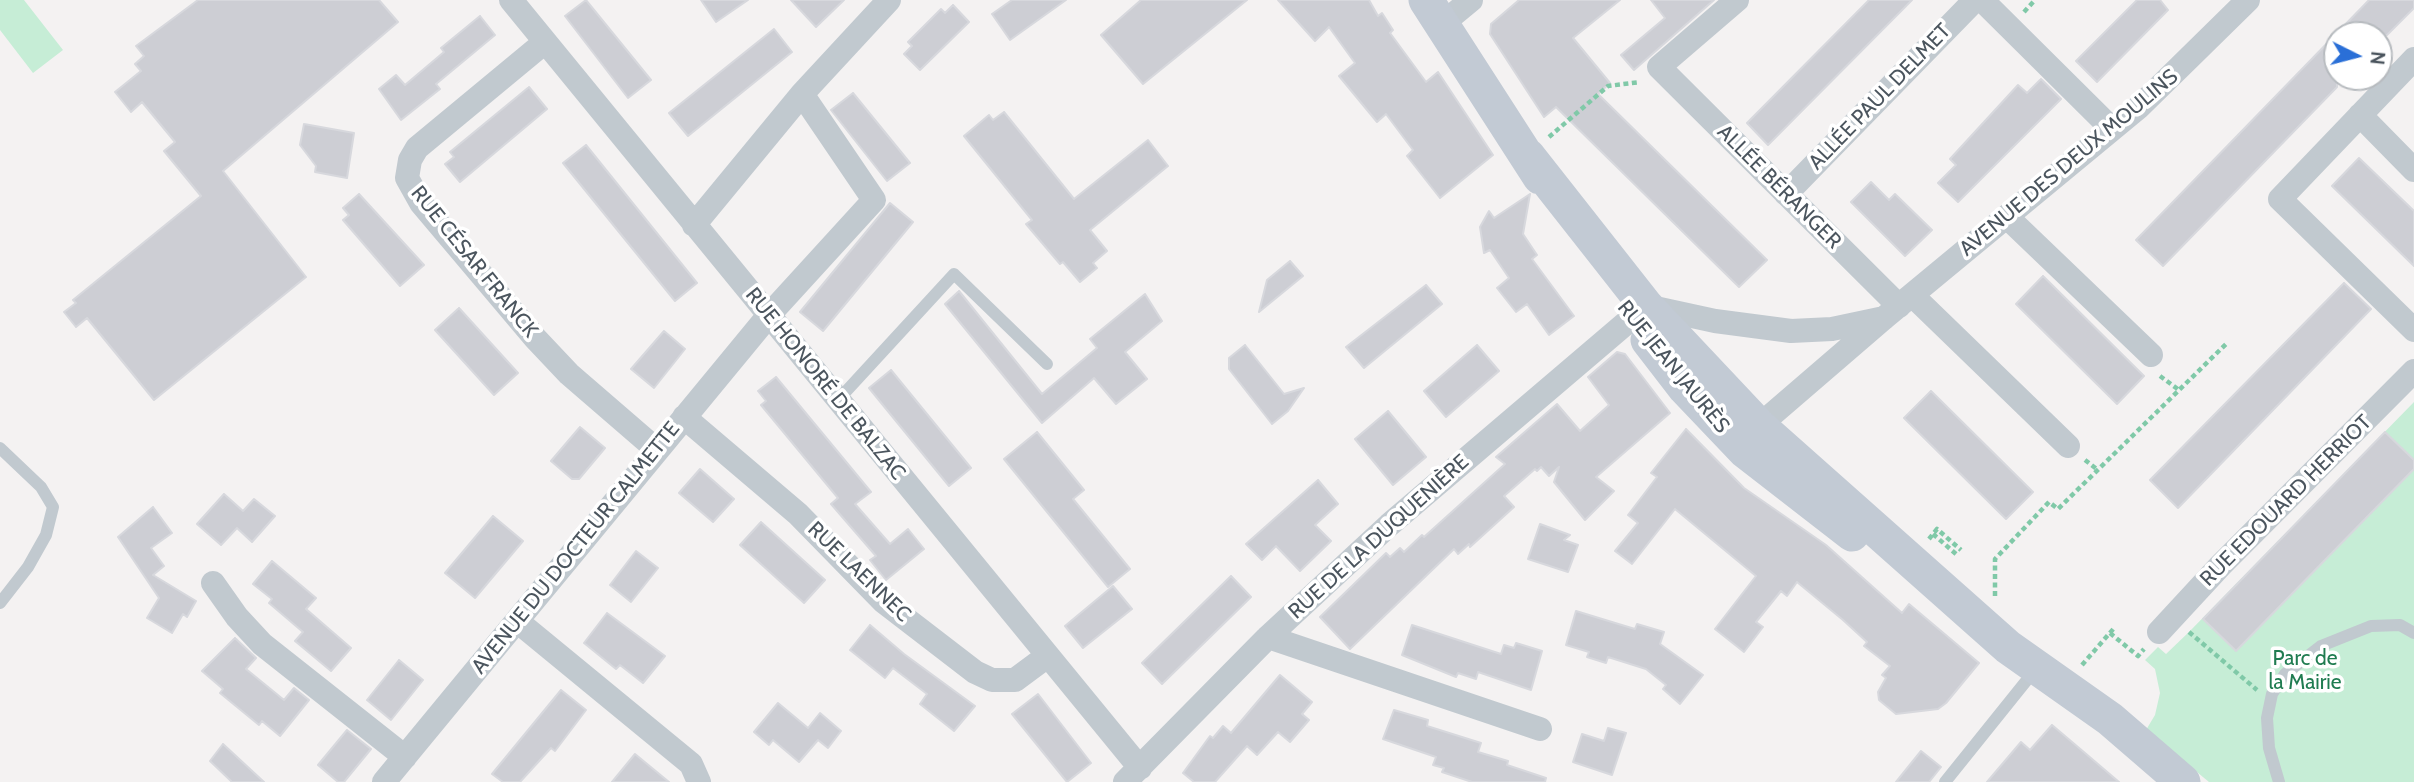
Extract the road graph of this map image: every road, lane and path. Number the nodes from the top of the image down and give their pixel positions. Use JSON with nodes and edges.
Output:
{"nodes":[{"id":1,"x":511,"y":0,"type":"edge"},
{"id":2,"x":889,"y":0,"type":"edge"},
{"id":3,"x":1471,"y":0,"type":"edge"},
{"id":4,"x":1737,"y":0,"type":"edge"},
{"id":5,"x":1975,"y":0,"type":"edge"},
{"id":6,"x":1982,"y":0,"type":"edge"},
{"id":7,"x":2248,"y":0,"type":"edge"},
{"id":8,"x":1434,"y":12,"type":"edge"},
{"id":9,"x":545,"y":42,"type":"junction"},
{"id":10,"x":2414,"y":59,"type":"edge"},
{"id":11,"x":1659,"y":67,"type":"junction"},
{"id":12,"x":802,"y":94,"type":"junction"},
{"id":13,"x":2360,"y":115,"type":"junction"},
{"id":14,"x":2112,"y":129,"type":"junction"},
{"id":15,"x":1528,"y":156,"type":"junction"},
{"id":16,"x":2414,"y":170,"type":"edge"},
{"id":17,"x":1786,"y":194,"type":"junction"},
{"id":18,"x":2007,"y":217,"type":"junction"},
{"id":19,"x":694,"y":225,"type":"junction"},
{"id":20,"x":1898,"y":307,"type":"junction"},
{"id":21,"x":1638,"y":311,"type":"junction"},
{"id":22,"x":769,"y":315,"type":"junction"},
{"id":23,"x":2414,"y":330,"type":"edge"},
{"id":24,"x":2225,"y":344,"type":"dead end"},
{"id":25,"x":2151,"y":355,"type":"dead end"},
{"id":26,"x":1047,"y":364,"type":"dead end"},
{"id":27,"x":2414,"y":371,"type":"edge"},
{"id":28,"x":839,"y":399,"type":"junction"},
{"id":29,"x":684,"y":417,"type":"junction"},
{"id":30,"x":1748,"y":435,"type":"junction"},
{"id":31,"x":2068,"y":446,"type":"dead end"},
{"id":32,"x":0,"y":448,"type":"edge"},
{"id":33,"x":657,"y":450,"type":"junction"},
{"id":34,"x":1933,"y":534,"type":"dead end"},
{"id":35,"x":1944,"y":534,"type":"dead end"},
{"id":36,"x":1961,"y":550,"type":"dead end"},
{"id":37,"x":1956,"y":554,"type":"dead end"},
{"id":38,"x":213,"y":583,"type":"dead end"},
{"id":39,"x":0,"y":603,"type":"edge"},
{"id":40,"x":2004,"y":603,"type":"dead end"},
{"id":41,"x":517,"y":621,"type":"junction"},
{"id":42,"x":2115,"y":627,"type":"dead end"},
{"id":43,"x":2159,"y":632,"type":"joint"},
{"id":44,"x":2189,"y":632,"type":"dead end"},
{"id":45,"x":2110,"y":633,"type":"junction"},
{"id":46,"x":2414,"y":633,"type":"edge"},
{"id":47,"x":1268,"y":638,"type":"junction"},
{"id":48,"x":1046,"y":657,"type":"junction"},
{"id":49,"x":2072,"y":658,"type":"dead end"},
{"id":50,"x":2034,"y":671,"type":"junction"},
{"id":51,"x":2270,"y":702,"type":"junction"},
{"id":52,"x":1539,"y":729,"type":"dead end"},
{"id":53,"x":405,"y":757,"type":"junction"},
{"id":54,"x":1135,"y":777,"type":"edge"},
{"id":55,"x":384,"y":782,"type":"edge"},
{"id":56,"x":699,"y":782,"type":"edge"},
{"id":57,"x":1945,"y":782,"type":"edge"},
{"id":58,"x":2149,"y":782,"type":"edge"},
{"id":59,"x":2183,"y":782,"type":"edge"},
{"id":60,"x":2280,"y":782,"type":"edge"}],
"edges":[{"from":1,"to":9,"type":"street","name":"RUE HONORÉ DE BALZAC"},
{"from":2,"to":12,"type":"street"},
{"from":3,"to":8,"type":"street"},
{"from":4,"to":11,"type":"street"},
{"from":5,"to":17,"type":"street","name":"ALLÉE PAUL DELMET"},
{"from":6,"to":14,"type":"street"},
{"from":7,"to":14,"type":"street","name":"AVENUE DES DEUX MOULINS"},
{"from":8,"to":15,"type":"main road","name":"RUE JEAN JAURÈS"},
{"from":9,"to":19,"type":"street","name":"RUE HONORÉ DE BALZAC"},
{"from":9,"to":33,"type":"street","name":"RUE CÉSAR FRANCK"},
{"from":10,"to":13,"type":"street"},
{"from":11,"to":15,"type":"path"},
{"from":11,"to":17,"type":"street","name":"ALLÉE BÉRANGER"},
{"from":12,"to":19,"type":"street"},
{"from":12,"to":22,"type":"street","name":"AVENUE DU DOCTEUR CALMETTE"},
{"from":13,"to":16,"type":"street"},
{"from":13,"to":23,"type":"street"},
{"from":14,"to":18,"type":"street","name":"AVENUE DES DEUX MOULINS"},
{"from":15,"to":21,"type":"main road","name":"RUE JEAN JAURÈS"},
{"from":17,"to":20,"type":"street","name":"ALLÉE BÉRANGER"},
{"from":18,"to":20,"type":"street","name":"AVENUE DES DEUX MOULINS"},
{"from":18,"to":25,"type":"street"},
{"from":19,"to":22,"type":"street","name":"RUE HONORÉ DE BALZAC"},
{"from":20,"to":21,"type":"street","name":"AVENUE DES DEUX MOULINS"},
{"from":20,"to":30,"type":"street","name":"AVENUE DES DEUX MOULINS"},
{"from":20,"to":31,"type":"street","name":"ALLÉE BÉRANGER"},
{"from":21,"to":30,"type":"main road","name":"RUE JEAN JAURÈS"},
{"from":21,"to":47,"type":"street","name":"RUE DE LA DUQUENIÈRE"},
{"from":22,"to":28,"type":"street","name":"RUE HONORÉ DE BALZAC"},
{"from":22,"to":29,"type":"street","name":"AVENUE DU DOCTEUR CALMETTE"},
{"from":24,"to":40,"type":"path"},
{"from":26,"to":28,"type":"lane"},
{"from":27,"to":43,"type":"street","name":"RUE EDOUARD HERRIOT"},
{"from":28,"to":48,"type":"street","name":"RUE HONORÉ DE BALZAC"},
{"from":29,"to":33,"type":"street","name":"AVENUE DU DOCTEUR CALMETTE"},
{"from":29,"to":48,"type":"street","name":"RUE LAENNEC"},
{"from":30,"to":50,"type":"main road","name":"RUE JEAN JAURÈS"},
{"from":32,"to":39,"type":"lane"},
{"from":33,"to":41,"type":"street","name":"AVENUE DU DOCTEUR CALMETTE"},
{"from":34,"to":37,"type":"path"},
{"from":35,"to":36,"type":"path"},
{"from":38,"to":53,"type":"street"},
{"from":41,"to":53,"type":"street","name":"AVENUE DU DOCTEUR CALMETTE"},
{"from":41,"to":56,"type":"street"},
{"from":42,"to":45,"type":"path"},
{"from":43,"to":45,"type":"path"},
{"from":44,"to":51,"type":"path"},
{"from":45,"to":49,"type":"path"},
{"from":46,"to":51,"type":"lane"},
{"from":47,"to":52,"type":"street"},
{"from":47,"to":54,"type":"street","name":"RUE DE LA DUQUENIÈRE"},
{"from":48,"to":54,"type":"street","name":"RUE HONORÉ DE BALZAC"},
{"from":50,"to":57,"type":"lane"},
{"from":50,"to":58,"type":"main road","name":"RUE JEAN JAURÈS"},
{"from":50,"to":59,"type":"main road","name":"RUE JEAN JAURÈS"},
{"from":51,"to":60,"type":"lane"},
{"from":53,"to":55,"type":"street","name":"AVENUE DU DOCTEUR CALMETTE"}]}
